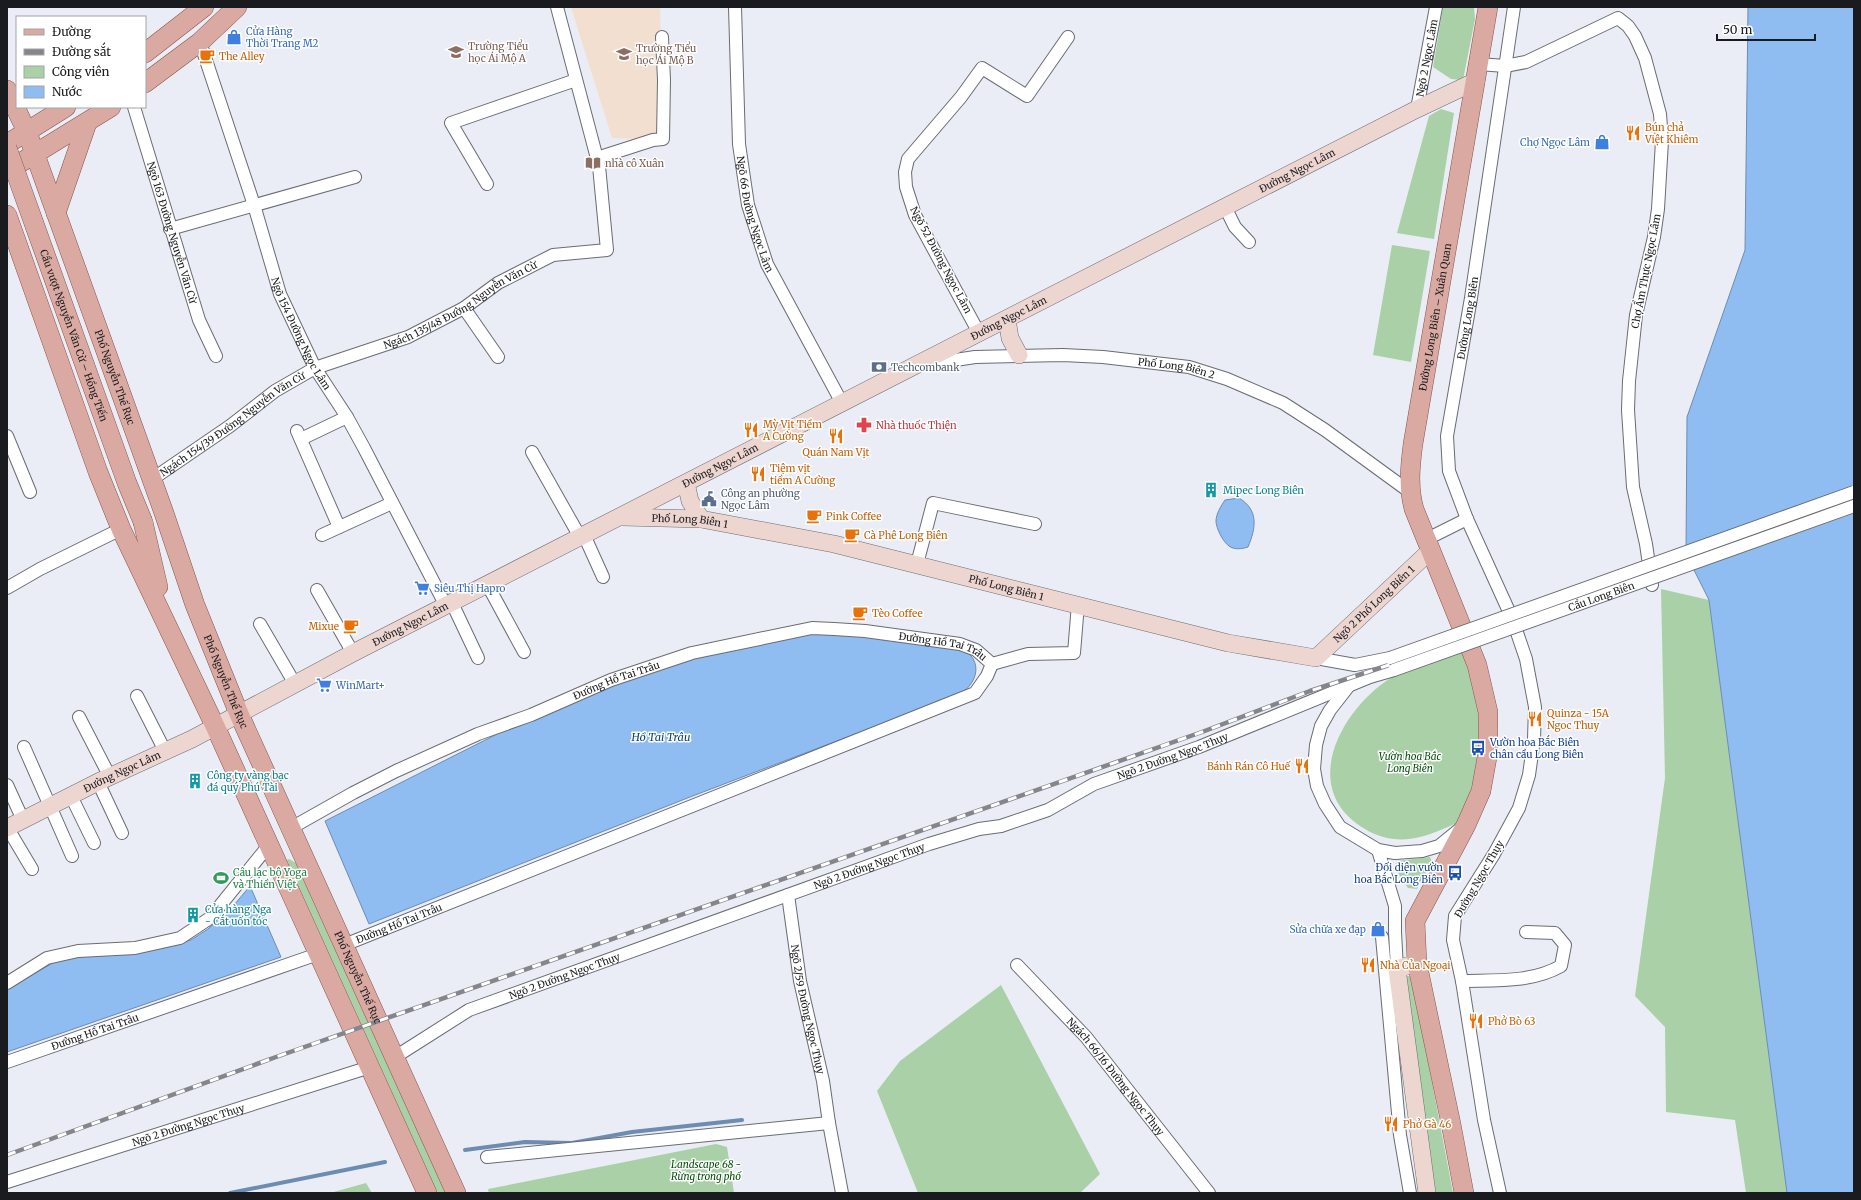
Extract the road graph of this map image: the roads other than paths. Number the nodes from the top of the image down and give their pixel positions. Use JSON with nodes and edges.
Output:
{"nodes":[{"id":1,"x":204,"y":7,"type":"edge"},
{"id":2,"x":237,"y":7,"type":"edge"},
{"id":3,"x":557,"y":7,"type":"edge"},
{"id":4,"x":735,"y":7,"type":"edge"},
{"id":5,"x":1436,"y":7,"type":"edge"},
{"id":6,"x":1488,"y":7,"type":"edge"},
{"id":7,"x":1514,"y":7,"type":"edge"},
{"id":8,"x":1617,"y":13,"type":"edge"},
{"id":9,"x":662,"y":37,"type":"dead end"},
{"id":10,"x":1068,"y":37,"type":"dead end"},
{"id":11,"x":200,"y":42,"type":"junction"},
{"id":12,"x":146,"y":52,"type":"edge"},
{"id":13,"x":1505,"y":66,"type":"junction"},
{"id":14,"x":1478,"y":73,"type":"junction"},
{"id":15,"x":576,"y":80,"type":"junction"},
{"id":16,"x":146,"y":82,"type":"edge"},
{"id":17,"x":7,"y":90,"type":"edge"},
{"id":18,"x":64,"y":108,"type":"edge"},
{"id":19,"x":110,"y":108,"type":"edge"},
{"id":20,"x":134,"y":108,"type":"edge"},
{"id":21,"x":1417,"y":109,"type":"junction"},
{"id":22,"x":87,"y":123,"type":"junction"},
{"id":23,"x":27,"y":132,"type":"junction"},
{"id":24,"x":7,"y":144,"type":"edge"},
{"id":25,"x":7,"y":148,"type":"edge"},
{"id":26,"x":35,"y":155,"type":"junction"},
{"id":27,"x":598,"y":158,"type":"junction"},
{"id":28,"x":7,"y":171,"type":"edge"},
{"id":29,"x":355,"y":177,"type":"dead end"},
{"id":30,"x":487,"y":184,"type":"dead end"},
{"id":31,"x":254,"y":205,"type":"junction"},
{"id":32,"x":1225,"y":207,"type":"junction"},
{"id":33,"x":56,"y":213,"type":"junction"},
{"id":34,"x":7,"y":215,"type":"edge"},
{"id":35,"x":170,"y":229,"type":"junction"},
{"id":36,"x":12,"y":241,"type":"edge"},
{"id":37,"x":1249,"y":242,"type":"dead end"},
{"id":38,"x":464,"y":308,"type":"junction"},
{"id":39,"x":1007,"y":319,"type":"junction"},
{"id":40,"x":979,"y":333,"type":"junction"},
{"id":41,"x":216,"y":356,"type":"dead end"},
{"id":42,"x":1018,"y":356,"type":"junction"},
{"id":43,"x":498,"y":357,"type":"dead end"},
{"id":44,"x":911,"y":367,"type":"junction"},
{"id":45,"x":315,"y":368,"type":"junction"},
{"id":46,"x":842,"y":403,"type":"junction"},
{"id":47,"x":347,"y":417,"type":"junction"},
{"id":48,"x":7,"y":436,"type":"edge"},
{"id":49,"x":532,"y":452,"type":"dead end"},
{"id":50,"x":151,"y":480,"type":"junction"},
{"id":51,"x":686,"y":483,"type":"junction"},
{"id":52,"x":30,"y":492,"type":"dead end"},
{"id":53,"x":1410,"y":492,"type":"junction"},
{"id":54,"x":1854,"y":492,"type":"edge"},
{"id":55,"x":392,"y":502,"type":"junction"},
{"id":56,"x":1854,"y":506,"type":"edge"},
{"id":57,"x":620,"y":517,"type":"junction"},
{"id":58,"x":701,"y":519,"type":"junction"},
{"id":59,"x":1467,"y":519,"type":"junction"},
{"id":60,"x":143,"y":522,"type":"junction"},
{"id":61,"x":1035,"y":524,"type":"dead end"},
{"id":62,"x":338,"y":527,"type":"junction"},
{"id":63,"x":121,"y":529,"type":"junction"},
{"id":64,"x":322,"y":535,"type":"dead end"},
{"id":65,"x":582,"y":536,"type":"junction"},
{"id":66,"x":1429,"y":545,"type":"junction"},
{"id":67,"x":917,"y":564,"type":"junction"},
{"id":68,"x":603,"y":577,"type":"dead end"},
{"id":69,"x":487,"y":584,"type":"junction"},
{"id":70,"x":1652,"y":585,"type":"dead end"},
{"id":71,"x":7,"y":588,"type":"edge"},
{"id":72,"x":317,"y":590,"type":"dead end"},
{"id":73,"x":449,"y":604,"type":"junction"},
{"id":74,"x":1078,"y":604,"type":"junction"},
{"id":75,"x":195,"y":605,"type":"junction"},
{"id":76,"x":165,"y":618,"type":"junction"},
{"id":77,"x":1512,"y":618,"type":"joint"},
{"id":78,"x":260,"y":624,"type":"dead end"},
{"id":79,"x":524,"y":652,"type":"dead end"},
{"id":80,"x":353,"y":653,"type":"junction"},
{"id":81,"x":478,"y":658,"type":"dead end"},
{"id":82,"x":1316,"y":658,"type":"junction"},
{"id":83,"x":992,"y":664,"type":"junction"},
{"id":84,"x":1392,"y":664,"type":"junction"},
{"id":85,"x":295,"y":684,"type":"junction"},
{"id":86,"x":1349,"y":686,"type":"junction"},
{"id":87,"x":137,"y":696,"type":"dead end"},
{"id":88,"x":239,"y":714,"type":"junction"},
{"id":89,"x":79,"y":717,"type":"dead end"},
{"id":90,"x":215,"y":726,"type":"junction"},
{"id":91,"x":24,"y":747,"type":"dead end"},
{"id":92,"x":165,"y":751,"type":"junction"},
{"id":93,"x":104,"y":780,"type":"junction"},
{"id":94,"x":7,"y":785,"type":"edge"},
{"id":95,"x":71,"y":796,"type":"junction"},
{"id":96,"x":50,"y":807,"type":"junction"},
{"id":97,"x":23,"y":820,"type":"junction"},
{"id":98,"x":1466,"y":825,"type":"junction"},
{"id":99,"x":7,"y":828,"type":"edge"},
{"id":100,"x":291,"y":828,"type":"junction"},
{"id":101,"x":122,"y":833,"type":"dead end"},
{"id":102,"x":94,"y":843,"type":"dead end"},
{"id":103,"x":269,"y":845,"type":"junction"},
{"id":104,"x":1378,"y":850,"type":"junction"},
{"id":105,"x":72,"y":856,"type":"dead end"},
{"id":106,"x":32,"y":869,"type":"dead end"},
{"id":107,"x":788,"y":895,"type":"junction"},
{"id":108,"x":1395,"y":906,"type":"junction"},
{"id":109,"x":1416,"y":921,"type":"junction"},
{"id":110,"x":1526,"y":932,"type":"dead end"},
{"id":111,"x":1382,"y":937,"type":"dead end"},
{"id":112,"x":344,"y":945,"type":"junction"},
{"id":113,"x":318,"y":954,"type":"junction"},
{"id":114,"x":1417,"y":963,"type":"junction"},
{"id":115,"x":1018,"y":965,"type":"dead end"},
{"id":116,"x":1397,"y":969,"type":"junction"},
{"id":117,"x":1462,"y":981,"type":"junction"},
{"id":118,"x":7,"y":983,"type":"edge"},
{"id":119,"x":395,"y":1057,"type":"junction"},
{"id":120,"x":7,"y":1062,"type":"edge"},
{"id":121,"x":370,"y":1067,"type":"junction"},
{"id":122,"x":829,"y":1123,"type":"junction"},
{"id":123,"x":487,"y":1157,"type":"dead end"},
{"id":124,"x":7,"y":1182,"type":"edge"},
{"id":125,"x":427,"y":1193,"type":"edge"},
{"id":126,"x":456,"y":1193,"type":"edge"},
{"id":127,"x":842,"y":1193,"type":"edge"},
{"id":128,"x":1209,"y":1193,"type":"edge"},
{"id":129,"x":1410,"y":1193,"type":"edge"},
{"id":130,"x":1427,"y":1193,"type":"edge"},
{"id":131,"x":1464,"y":1193,"type":"edge"},
{"id":132,"x":1500,"y":1193,"type":"edge"}],
"edges":[{"from":1,"to":12,"type":"main road"},
{"from":2,"to":11,"type":"main road"},
{"from":3,"to":15,"type":"street"},
{"from":4,"to":46,"type":"street","name":"Ngõ 66 Đường Ngọc Lâm"},
{"from":5,"to":21,"type":"street","name":"Ngõ 2 Ngọc Lâm"},
{"from":6,"to":14,"type":"main road","name":"Đường Long Biên – Xuân Quan"},
{"from":7,"to":13,"type":"street","name":"Đường Long Biên"},
{"from":8,"to":13,"type":"street","name":"Chợ Ẩm Thực Ngọc Lâm"},
{"from":8,"to":70,"type":"street","name":"Chợ Ẩm Thực Ngọc Lâm"},
{"from":9,"to":27,"type":"street"},
{"from":10,"to":40,"type":"street","name":"Ngõ 52 Đường Ngọc Lâm"},
{"from":11,"to":16,"type":"main road"},
{"from":11,"to":31,"type":"street","name":"Ngõ 154 Đường Ngọc Lâm"},
{"from":13,"to":14,"type":"street","name":"Chợ Ẩm Thực Ngọc Lâm"},
{"from":13,"to":59,"type":"street","name":"Đường Long Biên"},
{"from":14,"to":21,"type":"main road","name":"Đường Ngọc Lâm"},
{"from":14,"to":53,"type":"main road","name":"Đường Long Biên – Xuân Quan"},
{"from":15,"to":27,"type":"street"},
{"from":15,"to":30,"type":"street"},
{"from":17,"to":23,"type":"main road","name":"Phố Nguyễn Thế Rục"},
{"from":18,"to":23,"type":"main road"},
{"from":19,"to":22,"type":"main road"},
{"from":20,"to":35,"type":"street","name":"Ngõ 163 Đường Nguyễn Văn Cừ"},
{"from":21,"to":32,"type":"main road","name":"Đường Ngọc Lâm"},
{"from":22,"to":26,"type":"main road"},
{"from":22,"to":33,"type":"main road"},
{"from":23,"to":24,"type":"main road"},
{"from":23,"to":26,"type":"main road","name":"Phố Nguyễn Thế Rục"},
{"from":25,"to":60,"type":"main road","name":"Cầu vượt Nguyễn Văn Cừ – Hồng Tiến","bridge":true},
{"from":26,"to":28,"type":"main road"},
{"from":26,"to":33,"type":"main road","name":"Phố Nguyễn Thế Rục"},
{"from":27,"to":38,"type":"street","name":"Ngách 135/48 Đường Nguyễn Văn Cừ"},
{"from":29,"to":31,"type":"street"},
{"from":31,"to":35,"type":"street"},
{"from":31,"to":45,"type":"street","name":"Ngõ 154 Đường Ngọc Lâm"},
{"from":32,"to":37,"type":"street"},
{"from":32,"to":39,"type":"main road","name":"Đường Ngọc Lâm"},
{"from":33,"to":50,"type":"main road","name":"Phố Nguyễn Thế Rục"},
{"from":34,"to":36,"type":"main road"},
{"from":35,"to":41,"type":"street","name":"Ngõ 163 Đường Nguyễn Văn Cừ"},
{"from":36,"to":63,"type":"main road"},
{"from":38,"to":43,"type":"street"},
{"from":38,"to":45,"type":"street","name":"Ngách 135/48 Đường Nguyễn Văn Cừ"},
{"from":39,"to":40,"type":"main road","name":"Đường Ngọc Lâm"},
{"from":39,"to":42,"type":"main road"},
{"from":40,"to":44,"type":"main road","name":"Đường Ngọc Lâm"},
{"from":42,"to":44,"type":"street","name":"Phố Long Biên 2"},
{"from":42,"to":53,"type":"street","name":"Phố Long Biên 2"},
{"from":44,"to":46,"type":"main road","name":"Đường Ngọc Lâm"},
{"from":45,"to":47,"type":"street","name":"Ngõ 154 Đường Ngọc Lâm"},
{"from":45,"to":50,"type":"street","name":"Ngách 154/39 Đường Nguyễn Văn Cừ"},
{"from":46,"to":51,"type":"main road","name":"Đường Ngọc Lâm"},
{"from":47,"to":55,"type":"street","name":"Ngõ 154 Đường Ngọc Lâm"},
{"from":47,"to":62,"type":"street"},
{"from":48,"to":52,"type":"street"},
{"from":49,"to":65,"type":"street"},
{"from":50,"to":75,"type":"main road","name":"Phố Nguyễn Thế Rục"},
{"from":51,"to":57,"type":"main road","name":"Đường Ngọc Lâm"},
{"from":51,"to":58,"type":"main road"},
{"from":53,"to":66,"type":"main road","name":"Đường Long Biên – Xuân Quan"},
{"from":54,"to":84,"type":"street","name":"Cầu Long Biên","bridge":true},
{"from":55,"to":62,"type":"street"},
{"from":55,"to":73,"type":"street","name":"Ngõ 154 Đường Ngọc Lâm"},
{"from":56,"to":84,"type":"street","name":"Cầu Long Biên","bridge":true},
{"from":57,"to":58,"type":"main road","name":"Phố Long Biên 1"},
{"from":57,"to":65,"type":"main road","name":"Đường Ngọc Lâm"},
{"from":58,"to":67,"type":"main road","name":"Phố Long Biên 1"},
{"from":59,"to":66,"type":"street"},
{"from":59,"to":77,"type":"street","name":"Đường Long Biên"},
{"from":60,"to":75,"type":"main road"},
{"from":60,"to":76,"type":"main road"},
{"from":61,"to":67,"type":"street"},
{"from":62,"to":64,"type":"street"},
{"from":63,"to":71,"type":"street"},
{"from":63,"to":76,"type":"main road"},
{"from":65,"to":68,"type":"street"},
{"from":65,"to":69,"type":"main road","name":"Đường Ngọc Lâm"},
{"from":66,"to":82,"type":"main road","name":"Ngõ 2 Phố Long Biên 1"},
{"from":66,"to":98,"type":"main road","name":"Đường Long Biên – Xuân Quan"},
{"from":67,"to":74,"type":"main road","name":"Phố Long Biên 1"},
{"from":69,"to":73,"type":"main road","name":"Đường Ngọc Lâm"},
{"from":69,"to":79,"type":"street"},
{"from":72,"to":80,"type":"street"},
{"from":73,"to":80,"type":"main road","name":"Đường Ngọc Lâm"},
{"from":73,"to":81,"type":"street","name":"Ngõ 154 Đường Ngọc Lâm"},
{"from":74,"to":82,"type":"main road","name":"Phố Long Biên 1"},
{"from":74,"to":83,"type":"street"},
{"from":75,"to":88,"type":"main road","name":"Phố Nguyễn Thế Rục"},
{"from":76,"to":90,"type":"main road"},
{"from":77,"to":117,"type":"street","name":"Đường Ngọc Thụy"},
{"from":78,"to":85,"type":"street"},
{"from":80,"to":85,"type":"main road","name":"Đường Ngọc Lâm"},
{"from":82,"to":84,"type":"street","name":"Phố Long Biên 1"},
{"from":83,"to":100,"type":"street","name":"Đường Hồ Tai Trâu"},
{"from":83,"to":112,"type":"street","name":"Đường Hồ Tai Trâu"},
{"from":84,"to":86,"type":"street","name":"Cầu Long Biên"},
{"from":85,"to":88,"type":"main road","name":"Đường Ngọc Lâm"},
{"from":86,"to":104,"type":"street"},
{"from":86,"to":107,"type":"street","name":"Ngõ 2 Đường Ngọc Thụy"},
{"from":87,"to":92,"type":"street"},
{"from":88,"to":90,"type":"main road","name":"Đường Ngọc Lâm"},
{"from":88,"to":100,"type":"main road","name":"Phố Nguyễn Thế Rục"},
{"from":89,"to":93,"type":"street"},
{"from":90,"to":92,"type":"main road","name":"Đường Ngọc Lâm"},
{"from":90,"to":103,"type":"main road"},
{"from":91,"to":96,"type":"street"},
{"from":92,"to":93,"type":"main road","name":"Đường Ngọc Lâm"},
{"from":93,"to":95,"type":"main road","name":"Đường Ngọc Lâm"},
{"from":93,"to":101,"type":"street"},
{"from":94,"to":97,"type":"street"},
{"from":95,"to":96,"type":"main road","name":"Đường Ngọc Lâm"},
{"from":95,"to":102,"type":"street"},
{"from":96,"to":97,"type":"main road","name":"Đường Ngọc Lâm"},
{"from":96,"to":105,"type":"street"},
{"from":97,"to":99,"type":"main road","name":"Đường Ngọc Lâm"},
{"from":98,"to":104,"type":"street"},
{"from":98,"to":109,"type":"main road"},
{"from":99,"to":106,"type":"street"},
{"from":100,"to":112,"type":"main road","name":"Phố Nguyễn Thế Rục"},
{"from":103,"to":113,"type":"main road"},
{"from":103,"to":118,"type":"street"},
{"from":104,"to":108,"type":"street"},
{"from":107,"to":119,"type":"street","name":"Ngõ 2 Đường Ngọc Thụy"},
{"from":107,"to":122,"type":"street","name":"Ngõ 2/59 Đường Ngọc Thụy"},
{"from":108,"to":109,"type":"street"},
{"from":108,"to":116,"type":"street"},
{"from":109,"to":114,"type":"main road"},
{"from":110,"to":117,"type":"street"},
{"from":111,"to":129,"type":"street"},
{"from":112,"to":119,"type":"main road","name":"Phố Nguyễn Thế Rục"},
{"from":113,"to":120,"type":"street","name":"Đường Hồ Tai Trâu"},
{"from":113,"to":121,"type":"main road"},
{"from":114,"to":116,"type":"main road"},
{"from":114,"to":131,"type":"main road"},
{"from":115,"to":128,"type":"street","name":"Ngách 66/16 Đường Ngọc Thụy"},
{"from":116,"to":130,"type":"main road"},
{"from":117,"to":132,"type":"street","name":"Đường Ngọc Thụy"},
{"from":119,"to":126,"type":"main road","name":"Phố Nguyễn Thế Rục"},
{"from":121,"to":124,"type":"street","name":"Ngõ 2 Đường Ngọc Thụy"},
{"from":121,"to":125,"type":"main road"},
{"from":122,"to":123,"type":"street"},
{"from":122,"to":127,"type":"street","name":"Ngõ 2/59 Đường Ngọc Thụy"}]}
